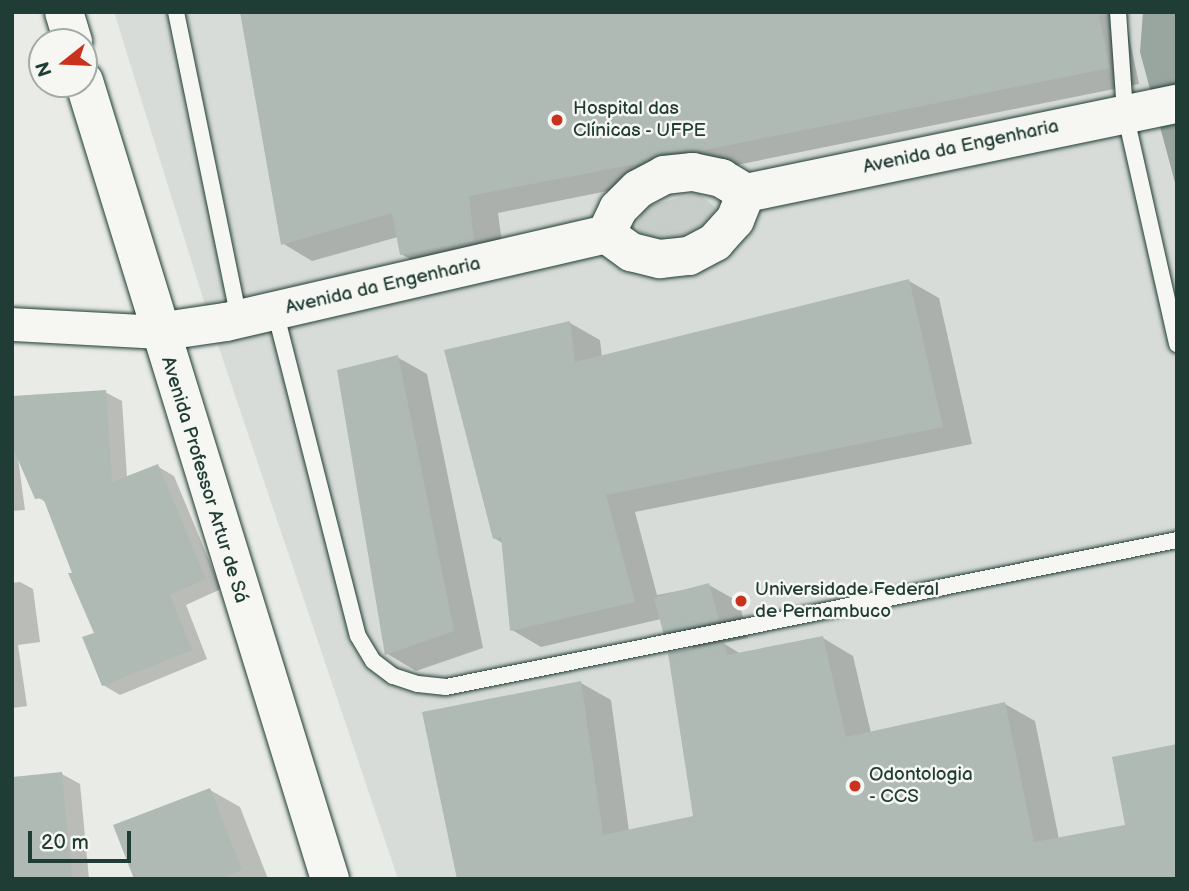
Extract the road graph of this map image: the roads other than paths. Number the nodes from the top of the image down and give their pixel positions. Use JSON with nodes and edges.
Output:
{"nodes":[{"id":1,"x":176,"y":12,"type":"edge"},
{"id":2,"x":1118,"y":12,"type":"edge"},
{"id":3,"x":89,"y":98,"type":"edge"},
{"id":4,"x":1148,"y":109,"type":"edge"},
{"id":5,"x":746,"y":193,"type":"junction"},
{"id":6,"x":606,"y":234,"type":"junction"},
{"id":7,"x":275,"y":311,"type":"junction"},
{"id":8,"x":239,"y":319,"type":"junction"},
{"id":9,"x":12,"y":324,"type":"edge"},
{"id":10,"x":158,"y":332,"type":"junction"},
{"id":11,"x":1177,"y":344,"type":"edge"},
{"id":12,"x":1177,"y":540,"type":"edge"},
{"id":13,"x":330,"y":879,"type":"edge"}],
"edges":[{"from":1,"to":8,"type":"lane"},
{"from":2,"to":4,"type":"lane"},
{"from":3,"to":10,"type":"street","name":"Avenida Professor Artur de Sá"},
{"from":4,"to":5,"type":"street","name":"Avenida da Engenharia"},
{"from":4,"to":11,"type":"lane"},
{"from":5,"to":6,"type":"street"},
{"from":5,"to":6,"type":"street"},
{"from":6,"to":7,"type":"street","name":"Avenida da Engenharia"},
{"from":7,"to":8,"type":"street","name":"Avenida da Engenharia"},
{"from":7,"to":12,"type":"lane"},
{"from":8,"to":10,"type":"street","name":"Avenida da Engenharia"},
{"from":9,"to":10,"type":"street"},
{"from":10,"to":13,"type":"street","name":"Avenida Professor Artur de Sá"}]}
